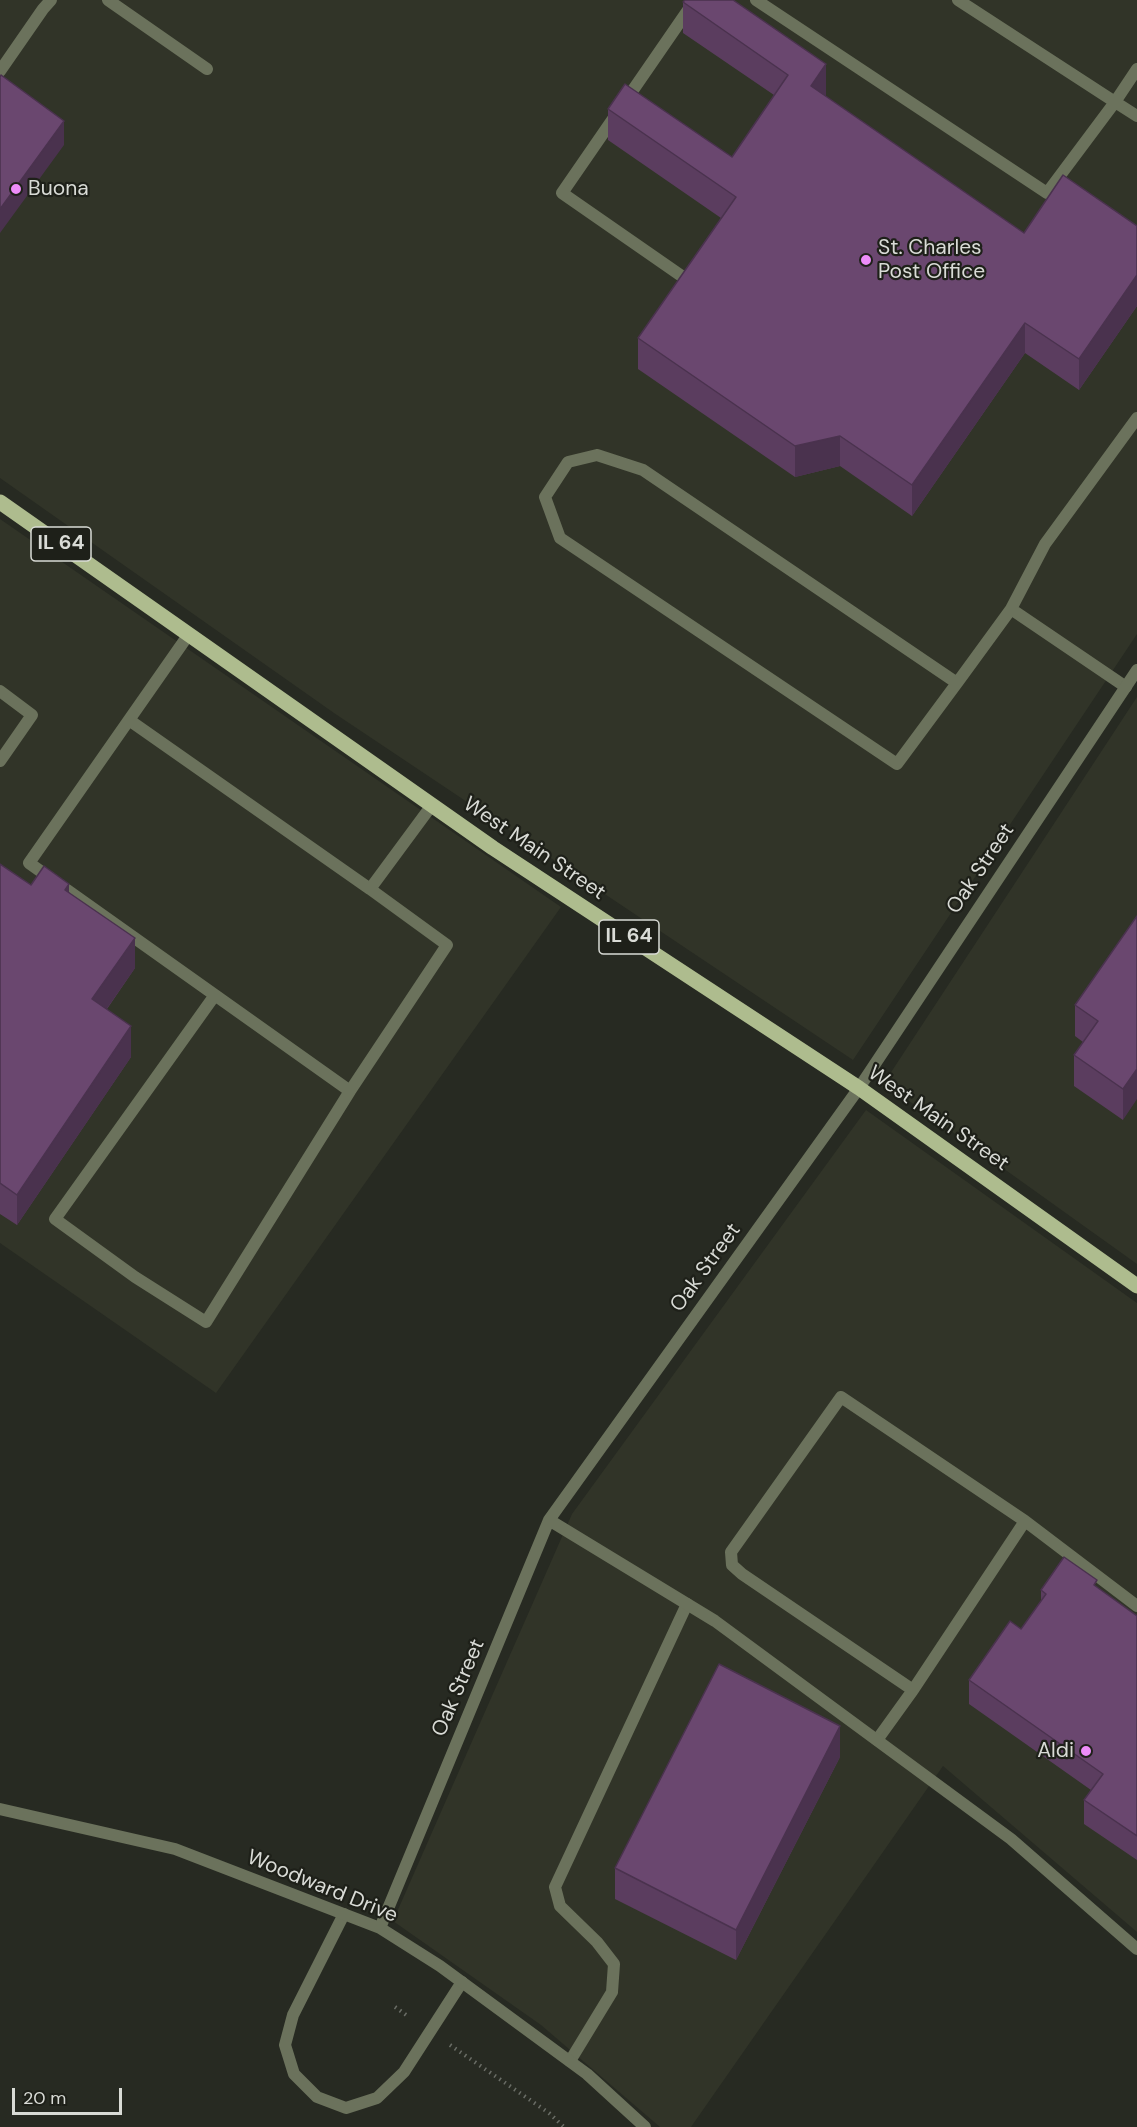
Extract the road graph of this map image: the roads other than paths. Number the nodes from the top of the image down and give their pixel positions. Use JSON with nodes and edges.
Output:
{"nodes":[{"id":1,"x":51,"y":0,"type":"edge"},
{"id":2,"x":108,"y":0,"type":"edge"},
{"id":3,"x":695,"y":0,"type":"edge"},
{"id":4,"x":756,"y":0,"type":"edge"},
{"id":5,"x":958,"y":0,"type":"edge"},
{"id":6,"x":207,"y":69,"type":"dead end"},
{"id":7,"x":1137,"y":69,"type":"edge"},
{"id":8,"x":0,"y":71,"type":"edge"},
{"id":9,"x":1115,"y":102,"type":"junction"},
{"id":10,"x":1137,"y":116,"type":"edge"},
{"id":11,"x":683,"y":277,"type":"edge"},
{"id":12,"x":1137,"y":418,"type":"edge"},
{"id":13,"x":0,"y":502,"type":"edge"},
{"id":14,"x":1011,"y":609,"type":"junction"},
{"id":15,"x":189,"y":634,"type":"junction"},
{"id":16,"x":1137,"y":670,"type":"edge"},
{"id":17,"x":957,"y":683,"type":"junction"},
{"id":18,"x":1126,"y":687,"type":"junction"},
{"id":19,"x":0,"y":691,"type":"edge"},
{"id":20,"x":129,"y":720,"type":"junction"},
{"id":21,"x":0,"y":761,"type":"edge"},
{"id":22,"x":432,"y":805,"type":"junction"},
{"id":23,"x":370,"y":889,"type":"junction"},
{"id":24,"x":215,"y":995,"type":"junction"},
{"id":25,"x":859,"y":1088,"type":"junction"},
{"id":26,"x":350,"y":1092,"type":"junction"},
{"id":27,"x":1137,"y":1286,"type":"edge"},
{"id":28,"x":549,"y":1520,"type":"junction"},
{"id":29,"x":1025,"y":1521,"type":"junction"},
{"id":30,"x":687,"y":1604,"type":"junction"},
{"id":31,"x":1137,"y":1606,"type":"edge"},
{"id":32,"x":913,"y":1690,"type":"junction"},
{"id":33,"x":877,"y":1740,"type":"junction"},
{"id":34,"x":0,"y":1809,"type":"edge"},
{"id":35,"x":344,"y":1914,"type":"junction"},
{"id":36,"x":380,"y":1928,"type":"junction"},
{"id":37,"x":1137,"y":1949,"type":"edge"},
{"id":38,"x":462,"y":1982,"type":"junction"},
{"id":39,"x":570,"y":2061,"type":"junction"},
{"id":40,"x":645,"y":2127,"type":"edge"}],
"edges":[{"from":1,"to":8,"type":"street"},
{"from":2,"to":6,"type":"street"},
{"from":3,"to":11,"type":"street"},
{"from":4,"to":9,"type":"street"},
{"from":5,"to":9,"type":"street"},
{"from":7,"to":9,"type":"street"},
{"from":9,"to":10,"type":"street"},
{"from":12,"to":14,"type":"street"},
{"from":13,"to":15,"type":"main road","name":"West Main Street","number":"IL 64"},
{"from":14,"to":17,"type":"street"},
{"from":14,"to":18,"type":"street"},
{"from":15,"to":20,"type":"street"},
{"from":15,"to":22,"type":"main road","name":"West Main Street","number":"IL 64"},
{"from":16,"to":18,"type":"street","name":"Oak Street"},
{"from":17,"to":17,"type":"street"},
{"from":18,"to":25,"type":"street","name":"Oak Street"},
{"from":19,"to":21,"type":"street"},
{"from":20,"to":23,"type":"street"},
{"from":20,"to":24,"type":"street"},
{"from":22,"to":23,"type":"street"},
{"from":22,"to":25,"type":"main road","name":"West Main Street","number":"IL 64"},
{"from":23,"to":26,"type":"street"},
{"from":24,"to":26,"type":"street"},
{"from":24,"to":26,"type":"street"},
{"from":25,"to":27,"type":"main road","name":"West Main Street","number":"IL 64"},
{"from":25,"to":28,"type":"street","name":"Oak Street"},
{"from":28,"to":30,"type":"street"},
{"from":28,"to":36,"type":"street","name":"Oak Street"},
{"from":29,"to":31,"type":"street"},
{"from":29,"to":32,"type":"street"},
{"from":29,"to":32,"type":"street"},
{"from":30,"to":33,"type":"street"},
{"from":30,"to":39,"type":"street"},
{"from":32,"to":33,"type":"street"},
{"from":33,"to":37,"type":"street"},
{"from":34,"to":35,"type":"street","name":"Woodward Drive"},
{"from":35,"to":36,"type":"street","name":"Woodward Drive"},
{"from":35,"to":38,"type":"street"},
{"from":36,"to":38,"type":"street","name":"Woodward Drive"},
{"from":38,"to":39,"type":"street","name":"Woodward Drive"},
{"from":39,"to":40,"type":"street","name":"Woodward Drive"}]}
